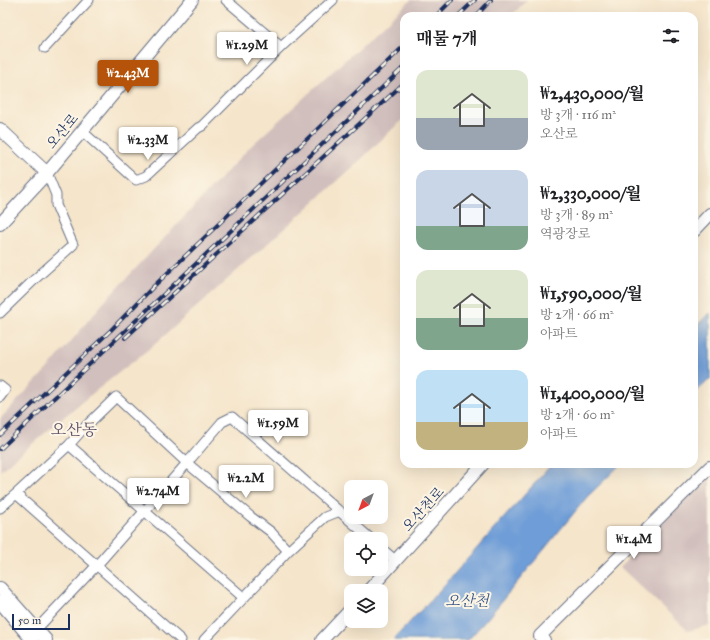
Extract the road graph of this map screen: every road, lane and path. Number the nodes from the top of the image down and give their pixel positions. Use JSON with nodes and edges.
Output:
{"nodes":[{"id":1,"x":89,"y":0,"type":"edge"},
{"id":2,"x":192,"y":0,"type":"edge"},
{"id":3,"x":226,"y":0,"type":"edge"},
{"id":4,"x":334,"y":0,"type":"edge"},
{"id":5,"x":281,"y":47,"type":"junction"},
{"id":6,"x":45,"y":48,"type":"dead end"},
{"id":7,"x":0,"y":129,"type":"edge"},
{"id":8,"x":82,"y":131,"type":"junction"},
{"id":9,"x":47,"y":173,"type":"junction"},
{"id":10,"x":710,"y":214,"type":"edge"},
{"id":11,"x":0,"y":224,"type":"edge"},
{"id":12,"x":698,"y":227,"type":"edge"},
{"id":13,"x":0,"y":313,"type":"edge"},
{"id":14,"x":0,"y":386,"type":"edge"},
{"id":15,"x":0,"y":396,"type":"edge"},
{"id":16,"x":70,"y":445,"type":"junction"},
{"id":17,"x":187,"y":463,"type":"junction"},
{"id":18,"x":710,"y":467,"type":"edge"},
{"id":19,"x":479,"y":468,"type":"edge"},
{"id":20,"x":16,"y":494,"type":"junction"},
{"id":21,"x":0,"y":508,"type":"edge"},
{"id":22,"x":145,"y":511,"type":"junction"},
{"id":23,"x":340,"y":511,"type":"junction"},
{"id":24,"x":363,"y":532,"type":"edge"},
{"id":25,"x":288,"y":551,"type":"junction"},
{"id":26,"x":388,"y":554,"type":"edge"},
{"id":27,"x":396,"y":561,"type":"junction"},
{"id":28,"x":97,"y":565,"type":"junction"},
{"id":29,"x":375,"y":584,"type":"edge"},
{"id":30,"x":0,"y":588,"type":"edge"},
{"id":31,"x":244,"y":598,"type":"junction"},
{"id":32,"x":0,"y":602,"type":"edge"},
{"id":33,"x":344,"y":616,"type":"edge"},
{"id":34,"x":31,"y":636,"type":"edge"},
{"id":35,"x":540,"y":639,"type":"edge"},
{"id":36,"x":46,"y":640,"type":"edge"},
{"id":37,"x":181,"y":640,"type":"edge"},
{"id":38,"x":204,"y":640,"type":"edge"},
{"id":39,"x":322,"y":640,"type":"edge"}],
"edges":[{"from":1,"to":6,"type":"street"},
{"from":2,"to":8,"type":"street","name":"오산로"},
{"from":3,"to":5,"type":"street"},
{"from":4,"to":5,"type":"street"},
{"from":5,"to":8,"type":"street"},
{"from":7,"to":9,"type":"street"},
{"from":8,"to":9,"type":"street","name":"오산로"},
{"from":9,"to":11,"type":"street","name":"오산로"},
{"from":9,"to":13,"type":"street"},
{"from":10,"to":12,"type":"street"},
{"from":14,"to":15,"type":"street"},
{"from":16,"to":17,"type":"street"},
{"from":16,"to":20,"type":"street"},
{"from":16,"to":22,"type":"street"},
{"from":17,"to":22,"type":"street"},
{"from":17,"to":23,"type":"street"},
{"from":17,"to":25,"type":"street"},
{"from":18,"to":35,"type":"street"},
{"from":19,"to":27,"type":"street","name":"오산천로"},
{"from":20,"to":21,"type":"street"},
{"from":20,"to":28,"type":"street"},
{"from":22,"to":28,"type":"street"},
{"from":22,"to":31,"type":"street"},
{"from":23,"to":24,"type":"street"},
{"from":23,"to":25,"type":"street"},
{"from":25,"to":31,"type":"street"},
{"from":26,"to":27,"type":"street"},
{"from":27,"to":29,"type":"street","name":"오산천로"},
{"from":28,"to":34,"type":"street"},
{"from":28,"to":37,"type":"street"},
{"from":30,"to":34,"type":"street"},
{"from":31,"to":38,"type":"street"},
{"from":32,"to":34,"type":"street"},
{"from":33,"to":39,"type":"street"},
{"from":34,"to":36,"type":"street"}]}
